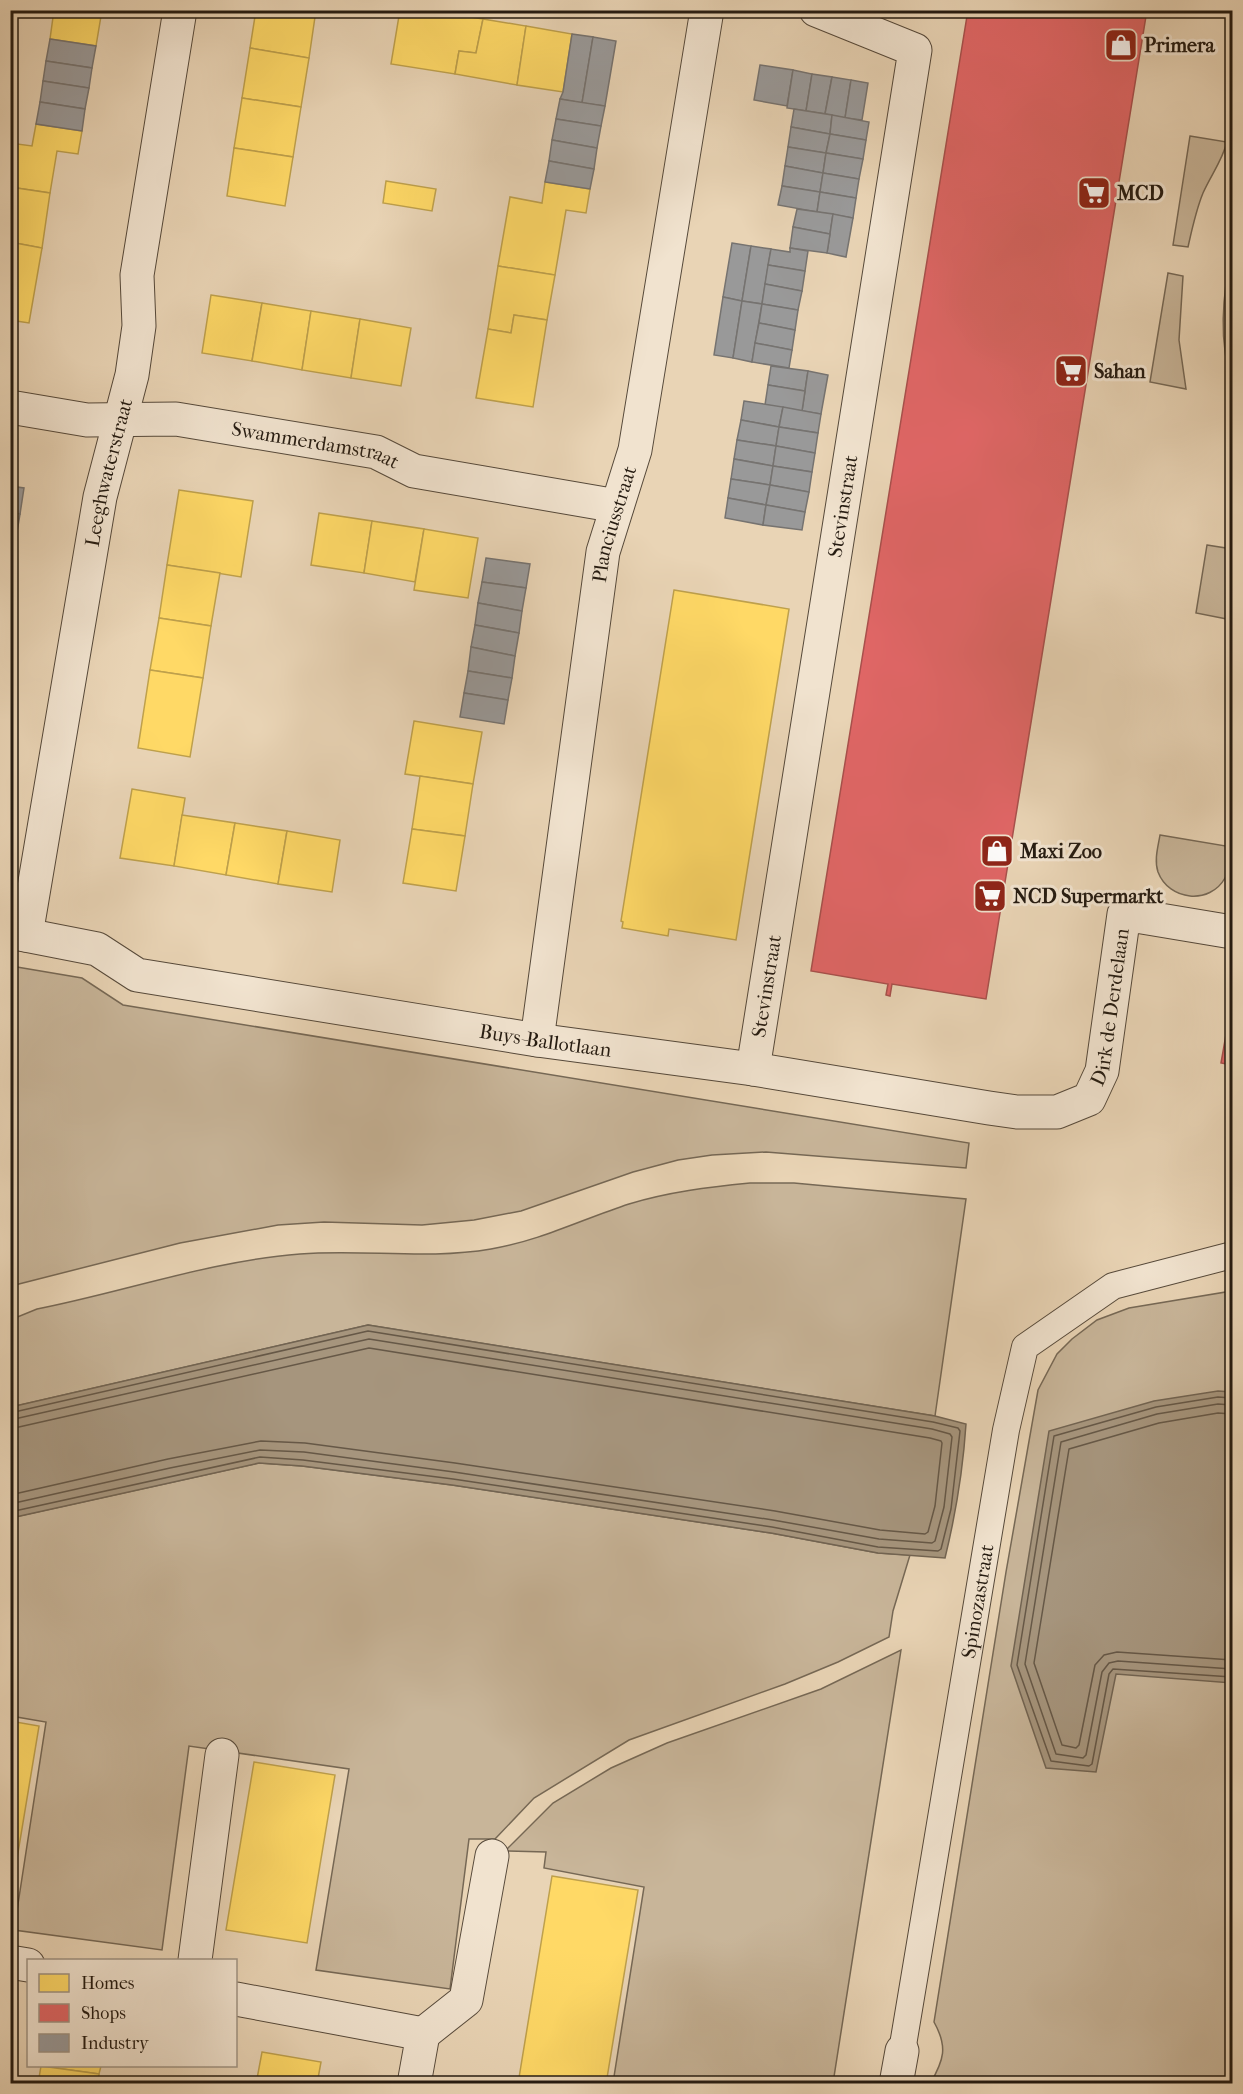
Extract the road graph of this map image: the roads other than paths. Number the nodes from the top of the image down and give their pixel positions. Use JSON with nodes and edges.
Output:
{"nodes":[{"id":1,"x":180,"y":10,"type":"edge"},
{"id":2,"x":707,"y":10,"type":"edge"},
{"id":3,"x":816,"y":10,"type":"edge"},
{"id":4,"x":10,"y":407,"type":"edge"},
{"id":5,"x":120,"y":420,"type":"junction"},
{"id":6,"x":617,"y":506,"type":"junction"},
{"id":7,"x":1233,"y":932,"type":"edge"},
{"id":8,"x":18,"y":934,"type":"edge"},
{"id":9,"x":537,"y":1040,"type":"junction"},
{"id":10,"x":753,"y":1069,"type":"junction"},
{"id":11,"x":1089,"y":1099,"type":"joint"},
{"id":12,"x":1233,"y":1255,"type":"edge"},
{"id":13,"x":222,"y":1755,"type":"dead end"},
{"id":14,"x":492,"y":1856,"type":"dead end"},
{"id":15,"x":195,"y":1959,"type":"edge"},
{"id":16,"x":10,"y":1962,"type":"edge"},
{"id":17,"x":27,"y":1965,"type":"edge"},
{"id":18,"x":237,"y":1999,"type":"edge"},
{"id":19,"x":423,"y":2034,"type":"junction"},
{"id":20,"x":902,"y":2051,"type":"joint"},
{"id":21,"x":414,"y":2084,"type":"edge"},
{"id":22,"x":896,"y":2084,"type":"edge"}],
"edges":[{"from":1,"to":5,"type":"street","name":"Leeghwaterstraat"},
{"from":2,"to":6,"type":"street","name":"Planciusstraat"},
{"from":3,"to":10,"type":"street","name":"Stevinstraat"},
{"from":4,"to":5,"type":"street","name":"Swammerdamstraat"},
{"from":5,"to":6,"type":"street","name":"Swammerdamstraat"},
{"from":5,"to":8,"type":"street","name":"Leeghwaterstraat"},
{"from":6,"to":9,"type":"street","name":"Planciusstraat"},
{"from":7,"to":11,"type":"street","name":"Dirk de Derdelaan"},
{"from":8,"to":9,"type":"street","name":"Buys-Ballotlaan"},
{"from":9,"to":10,"type":"street","name":"Buys-Ballotlaan"},
{"from":10,"to":11,"type":"street","name":"Buys-Ballotlaan"},
{"from":12,"to":20,"type":"lane","name":"Spinozastraat"},
{"from":13,"to":15,"type":"street"},
{"from":14,"to":19,"type":"street"},
{"from":16,"to":17,"type":"street"},
{"from":18,"to":19,"type":"street"},
{"from":19,"to":21,"type":"street"},
{"from":20,"to":22,"type":"street","name":"Spinozastraat"}]}
